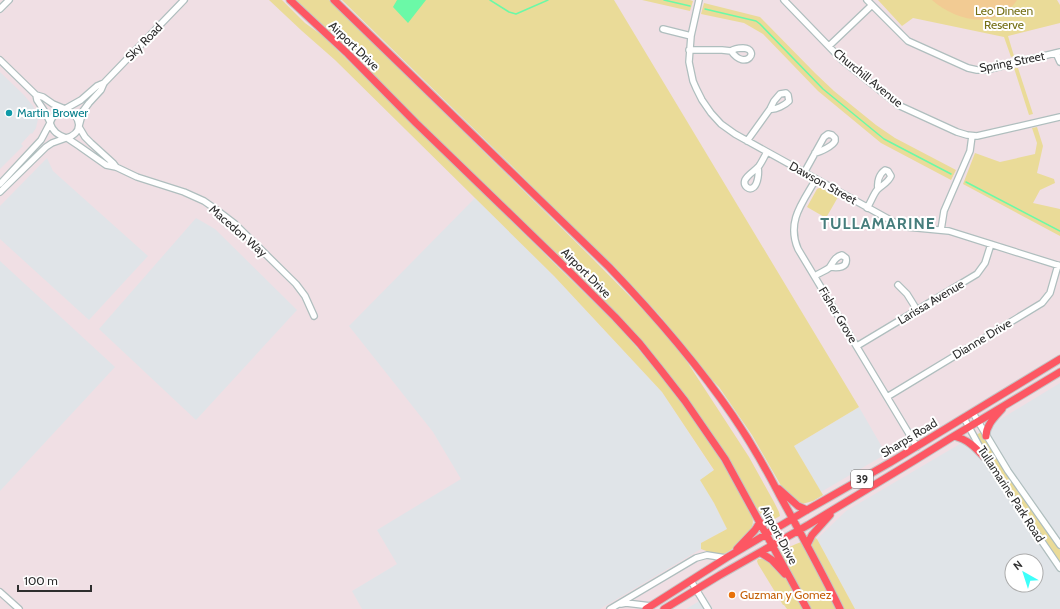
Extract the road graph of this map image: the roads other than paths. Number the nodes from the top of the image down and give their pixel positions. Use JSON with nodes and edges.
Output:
{"nodes":[{"id":1,"x":9,"y":0,"type":"edge"},
{"id":2,"x":184,"y":0,"type":"edge"},
{"id":3,"x":290,"y":0,"type":"edge"},
{"id":4,"x":334,"y":0,"type":"edge"},
{"id":5,"x":699,"y":0,"type":"edge"},
{"id":6,"x":784,"y":0,"type":"edge"},
{"id":7,"x":869,"y":2,"type":"edge"},
{"id":8,"x":0,"y":9,"type":"edge"},
{"id":9,"x":663,"y":29,"type":"dead end"},
{"id":10,"x":691,"y":36,"type":"junction"},
{"id":11,"x":828,"y":46,"type":"junction"},
{"id":12,"x":689,"y":50,"type":"junction"},
{"id":13,"x":731,"y":51,"type":"dead end"},
{"id":14,"x":1058,"y":53,"type":"edge"},
{"id":15,"x":0,"y":60,"type":"edge"},
{"id":16,"x":1060,"y":62,"type":"edge"},
{"id":17,"x":104,"y":83,"type":"junction"},
{"id":18,"x":36,"y":96,"type":"junction"},
{"id":19,"x":65,"y":109,"type":"junction"},
{"id":20,"x":770,"y":109,"type":"dead end"},
{"id":21,"x":1060,"y":117,"type":"edge"},
{"id":22,"x":50,"y":123,"type":"junction"},
{"id":23,"x":79,"y":126,"type":"junction"},
{"id":24,"x":972,"y":136,"type":"junction"},
{"id":25,"x":66,"y":138,"type":"junction"},
{"id":26,"x":747,"y":141,"type":"junction"},
{"id":27,"x":767,"y":152,"type":"junction"},
{"id":28,"x":816,"y":153,"type":"dead end"},
{"id":29,"x":116,"y":167,"type":"junction"},
{"id":30,"x":758,"y":168,"type":"dead end"},
{"id":31,"x":804,"y":173,"type":"junction"},
{"id":32,"x":816,"y":179,"type":"junction"},
{"id":33,"x":0,"y":184,"type":"edge"},
{"id":34,"x":878,"y":189,"type":"dead end"},
{"id":35,"x":0,"y":192,"type":"edge"},
{"id":36,"x":867,"y":208,"type":"junction"},
{"id":37,"x":941,"y":230,"type":"junction"},
{"id":38,"x":991,"y":244,"type":"junction"},
{"id":39,"x":1059,"y":265,"type":"edge"},
{"id":40,"x":830,"y":267,"type":"dead end"},
{"id":41,"x":814,"y":276,"type":"junction"},
{"id":42,"x":898,"y":285,"type":"dead end"},
{"id":43,"x":917,"y":310,"type":"junction"},
{"id":44,"x":314,"y":316,"type":"dead end"},
{"id":45,"x":857,"y":346,"type":"junction"},
{"id":46,"x":1060,"y":359,"type":"edge"},
{"id":47,"x":1060,"y":372,"type":"edge"},
{"id":48,"x":887,"y":397,"type":"junction"},
{"id":49,"x":1004,"y":405,"type":"junction"},
{"id":50,"x":973,"y":413,"type":"junction"},
{"id":51,"x":964,"y":418,"type":"junction"},
{"id":52,"x":978,"y":421,"type":"junction"},
{"id":53,"x":968,"y":427,"type":"junction"},
{"id":54,"x":954,"y":436,"type":"junction"},
{"id":55,"x":986,"y":436,"type":"junction"},
{"id":56,"x":917,"y":447,"type":"junction"},
{"id":57,"x":984,"y":457,"type":"junction"},
{"id":58,"x":774,"y":484,"type":"junction"},
{"id":59,"x":838,"y":508,"type":"junction"},
{"id":60,"x":807,"y":510,"type":"junction"},
{"id":61,"x":793,"y":519,"type":"junction"},
{"id":62,"x":760,"y":522,"type":"junction"},
{"id":63,"x":799,"y":530,"type":"junction"},
{"id":64,"x":767,"y":534,"type":"junction"},
{"id":65,"x":807,"y":545,"type":"junction"},
{"id":66,"x":1060,"y":545,"type":"edge"},
{"id":67,"x":773,"y":546,"type":"junction"},
{"id":68,"x":761,"y":553,"type":"junction"},
{"id":69,"x":729,"y":557,"type":"junction"},
{"id":70,"x":1060,"y":568,"type":"edge"},
{"id":71,"x":691,"y":581,"type":"junction"},
{"id":72,"x":793,"y":583,"type":"junction"},
{"id":73,"x":696,"y":590,"type":"junction"},
{"id":74,"x":0,"y":592,"type":"edge"},
{"id":75,"x":618,"y":604,"type":"junction"},
{"id":76,"x":648,"y":608,"type":"edge"},
{"id":77,"x":19,"y":609,"type":"edge"},
{"id":78,"x":610,"y":609,"type":"edge"},
{"id":79,"x":664,"y":609,"type":"edge"},
{"id":80,"x":708,"y":609,"type":"edge"},
{"id":81,"x":807,"y":609,"type":"edge"},
{"id":82,"x":840,"y":609,"type":"edge"}],
"edges":[{"from":1,"to":8,"type":"street"},
{"from":2,"to":17,"type":"street","name":"Sky Road"},
{"from":3,"to":62,"type":"main road","name":"Airport Drive"},
{"from":4,"to":58,"type":"main road","name":"Airport Drive"},
{"from":5,"to":10,"type":"street","name":"Dawson Street"},
{"from":6,"to":11,"type":"street","name":"Churchill Avenue"},
{"from":7,"to":11,"type":"street"},
{"from":7,"to":14,"type":"street","name":"Spring Street"},
{"from":9,"to":10,"type":"street"},
{"from":10,"to":12,"type":"street","name":"Dawson Street"},
{"from":11,"to":24,"type":"street","name":"Churchill Avenue"},
{"from":12,"to":13,"type":"street"},
{"from":12,"to":26,"type":"street","name":"Dawson Street"},
{"from":14,"to":16,"type":"street"},
{"from":15,"to":18,"type":"street"},
{"from":17,"to":19,"type":"street","name":"Sky Road"},
{"from":17,"to":23,"type":"street","name":"Sky Road"},
{"from":18,"to":19,"type":"street"},
{"from":18,"to":22,"type":"street"},
{"from":19,"to":22,"type":"street"},
{"from":19,"to":23,"type":"street"},
{"from":20,"to":26,"type":"street"},
{"from":21,"to":24,"type":"street","name":"Churchill Avenue"},
{"from":22,"to":25,"type":"street"},
{"from":22,"to":33,"type":"street"},
{"from":23,"to":25,"type":"street"},
{"from":23,"to":29,"type":"street","name":"Macedon Way"},
{"from":24,"to":37,"type":"street"},
{"from":25,"to":29,"type":"street","name":"Macedon Way"},
{"from":25,"to":35,"type":"street"},
{"from":26,"to":27,"type":"street","name":"Dawson Street"},
{"from":27,"to":30,"type":"street"},
{"from":27,"to":31,"type":"street","name":"Dawson Street"},
{"from":28,"to":31,"type":"street"},
{"from":29,"to":44,"type":"street","name":"Macedon Way"},
{"from":31,"to":32,"type":"street","name":"Dawson Street"},
{"from":32,"to":36,"type":"street","name":"Dawson Street"},
{"from":32,"to":41,"type":"street","name":"Fisher Grove"},
{"from":34,"to":36,"type":"street"},
{"from":36,"to":37,"type":"street","name":"Dawson Street"},
{"from":37,"to":38,"type":"street","name":"Dawson Street"},
{"from":38,"to":39,"type":"street","name":"Dawson Street"},
{"from":38,"to":43,"type":"street","name":"Larissa Avenue"},
{"from":39,"to":48,"type":"street","name":"Dianne Drive"},
{"from":40,"to":41,"type":"street"},
{"from":41,"to":45,"type":"street","name":"Fisher Grove"},
{"from":42,"to":43,"type":"street"},
{"from":43,"to":45,"type":"street","name":"Larissa Avenue"},
{"from":45,"to":48,"type":"street","name":"Fisher Grove"},
{"from":46,"to":50,"type":"main road","name":"Sharps Road","number":"39"},
{"from":47,"to":49,"type":"main road","name":"Sharps Road","number":"39"},
{"from":48,"to":56,"type":"street","name":"Fisher Grove"},
{"from":49,"to":52,"type":"main road","name":"Sharps Road","number":"39"},
{"from":49,"to":55,"type":"main road"},
{"from":50,"to":51,"type":"main road","name":"Sharps Road","number":"39"},
{"from":50,"to":52,"type":"street","name":"Tullamarine Park Road"},
{"from":51,"to":53,"type":"street","name":"Tullamarine Park Road"},
{"from":51,"to":56,"type":"main road","name":"Sharps Road","number":"39"},
{"from":52,"to":53,"type":"main road","name":"Sharps Road","number":"39"},
{"from":52,"to":55,"type":"street","name":"Tullamarine Park Road"},
{"from":53,"to":54,"type":"main road","name":"Sharps Road","number":"39"},
{"from":53,"to":57,"type":"street","name":"Tullamarine Park Road"},
{"from":54,"to":57,"type":"main road"},
{"from":54,"to":59,"type":"main road","name":"Sharps Road","number":"39"},
{"from":55,"to":66,"type":"street","name":"Tullamarine Park Road"},
{"from":56,"to":60,"type":"main road","name":"Sharps Road","number":"39"},
{"from":57,"to":70,"type":"street","name":"Tullamarine Park Road"},
{"from":58,"to":60,"type":"main road"},
{"from":58,"to":61,"type":"main road","name":"Airport Drive"},
{"from":59,"to":63,"type":"main road","name":"Sharps Road","number":"39"},
{"from":59,"to":65,"type":"main road"},
{"from":60,"to":61,"type":"main road","name":"Sharps Road","number":"39"},
{"from":61,"to":63,"type":"main road","name":"Airport Drive"},
{"from":61,"to":64,"type":"main road","name":"Sharps Road","number":"39"},
{"from":62,"to":64,"type":"main road","name":"Airport Drive"},
{"from":62,"to":69,"type":"main road"},
{"from":63,"to":65,"type":"main road","name":"Airport Drive"},
{"from":63,"to":67,"type":"main road","name":"Sharps Road","number":"39"},
{"from":64,"to":67,"type":"main road","name":"Airport Drive"},
{"from":64,"to":69,"type":"main road","name":"Sharps Road","number":"39"},
{"from":65,"to":82,"type":"main road","name":"Airport Drive"},
{"from":67,"to":68,"type":"main road","name":"Sharps Road","number":"39"},
{"from":67,"to":72,"type":"main road","name":"Airport Drive"},
{"from":68,"to":72,"type":"main road"},
{"from":68,"to":73,"type":"main road","name":"Sharps Road","number":"39"},
{"from":69,"to":71,"type":"main road","name":"Sharps Road","number":"39"},
{"from":69,"to":75,"type":"street"},
{"from":71,"to":73,"type":"street"},
{"from":71,"to":76,"type":"main road","name":"Sharps Road","number":"39"},
{"from":72,"to":81,"type":"main road","name":"Airport Drive"},
{"from":73,"to":79,"type":"main road","name":"Sharps Road","number":"39"},
{"from":73,"to":80,"type":"street"},
{"from":74,"to":77,"type":"street"},
{"from":75,"to":76,"type":"street"},
{"from":75,"to":78,"type":"street"}]}
